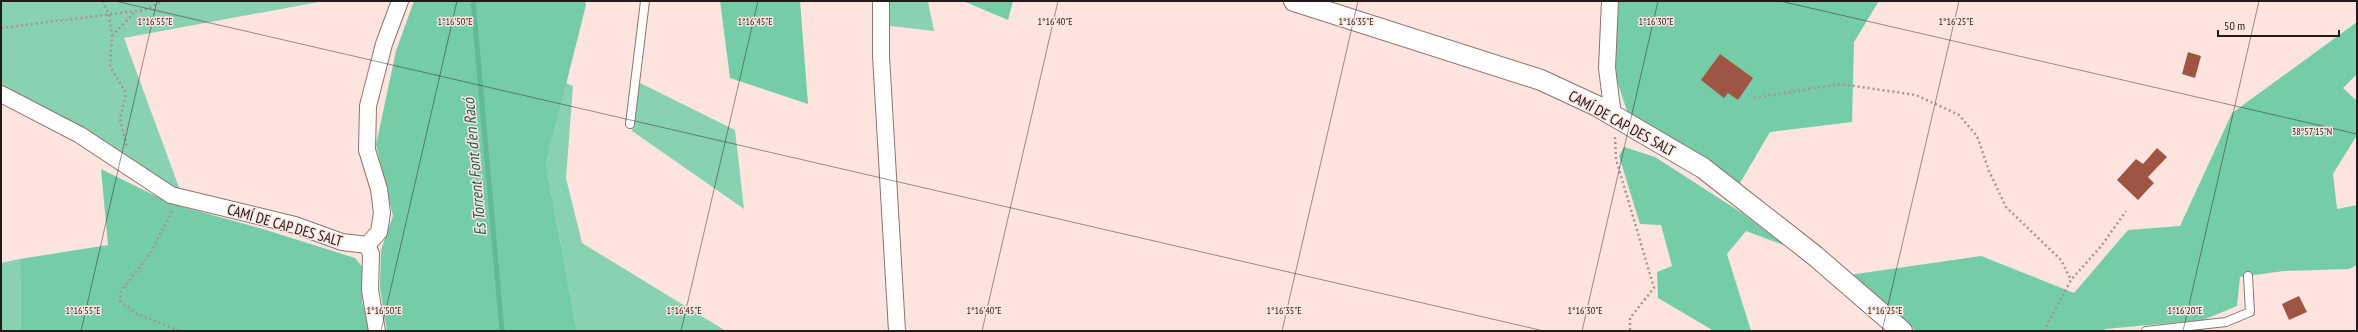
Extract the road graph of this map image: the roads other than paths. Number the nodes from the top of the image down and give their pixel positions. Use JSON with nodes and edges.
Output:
{"nodes":[{"id":1,"x":400,"y":1,"type":"edge"},
{"id":2,"x":645,"y":1,"type":"edge"},
{"id":3,"x":881,"y":1,"type":"edge"},
{"id":4,"x":1294,"y":1,"type":"edge"},
{"id":5,"x":1610,"y":1,"type":"edge"},
{"id":6,"x":1,"y":94,"type":"edge"},
{"id":7,"x":1613,"y":116,"type":"junction"},
{"id":8,"x":630,"y":124,"type":"dead end"},
{"id":9,"x":367,"y":244,"type":"junction"},
{"id":10,"x":2248,"y":276,"type":"dead end"},
{"id":11,"x":377,"y":331,"type":"edge"},
{"id":12,"x":897,"y":331,"type":"edge"},
{"id":13,"x":1902,"y":331,"type":"edge"},
{"id":14,"x":2146,"y":331,"type":"edge"}],
"edges":[{"from":1,"to":9,"type":"street"},
{"from":2,"to":8,"type":"lane"},
{"from":3,"to":12,"type":"street"},
{"from":4,"to":7,"type":"street","name":"CAMÍ DE CAP DES SALT"},
{"from":5,"to":7,"type":"street"},
{"from":6,"to":9,"type":"street","name":"CAMÍ DE CAP DES SALT"},
{"from":7,"to":13,"type":"street","name":"CAMÍ DE CAP DES SALT"},
{"from":9,"to":11,"type":"street"},
{"from":10,"to":14,"type":"lane"}]}
